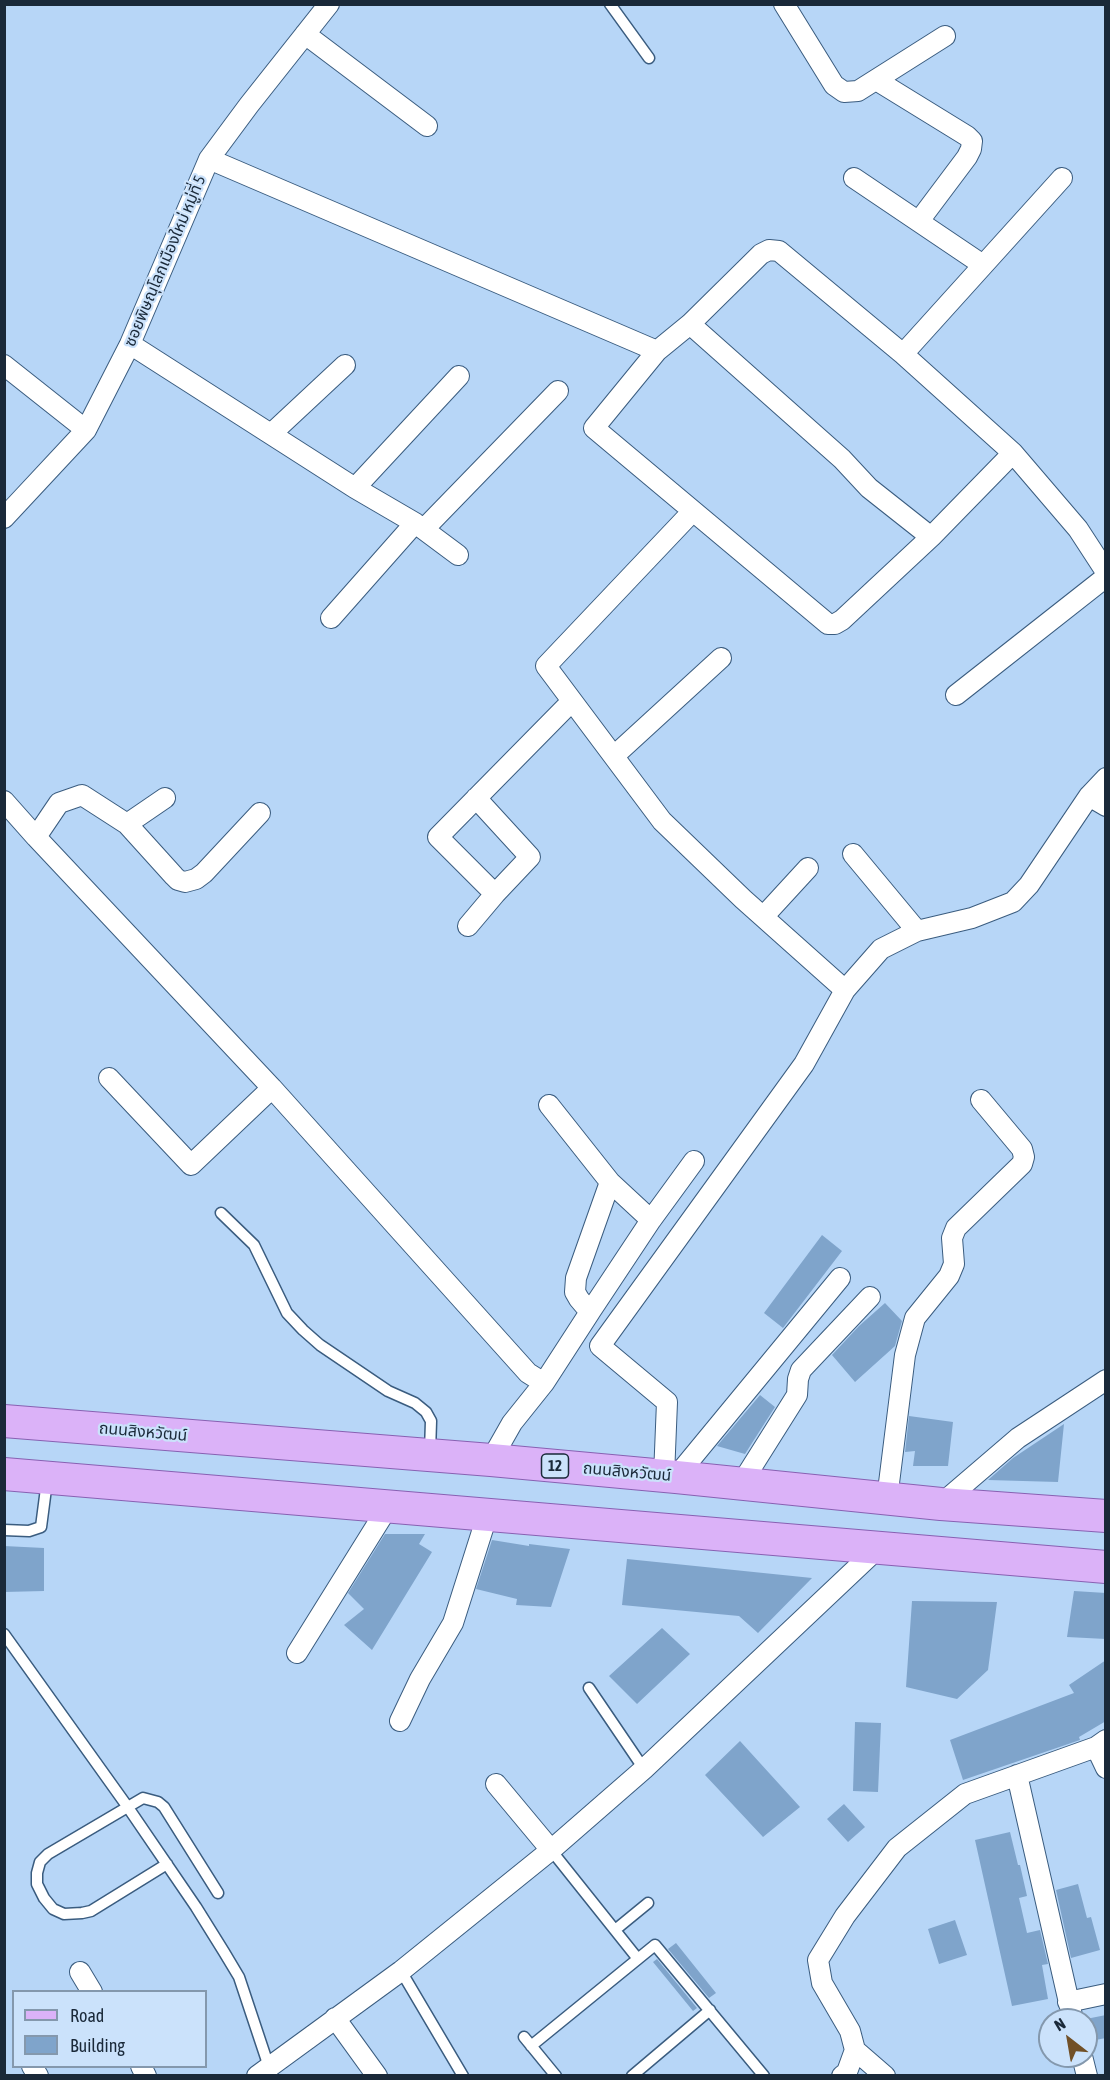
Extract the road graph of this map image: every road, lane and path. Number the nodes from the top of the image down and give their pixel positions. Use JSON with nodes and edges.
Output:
{"nodes":[{"id":1,"x":329,"y":4,"type":"edge"},
{"id":2,"x":610,"y":4,"type":"edge"},
{"id":3,"x":784,"y":4,"type":"edge"},
{"id":4,"x":305,"y":34,"type":"junction"},
{"id":5,"x":945,"y":36,"type":"dead end"},
{"id":6,"x":649,"y":58,"type":"dead end"},
{"id":7,"x":876,"y":80,"type":"junction"},
{"id":8,"x":427,"y":126,"type":"dead end"},
{"id":9,"x":209,"y":159,"type":"junction"},
{"id":10,"x":854,"y":178,"type":"dead end"},
{"id":11,"x":1062,"y":178,"type":"dead end"},
{"id":12,"x":919,"y":221,"type":"junction"},
{"id":13,"x":983,"y":265,"type":"junction"},
{"id":14,"x":690,"y":324,"type":"junction"},
{"id":15,"x":130,"y":344,"type":"junction"},
{"id":16,"x":657,"y":351,"type":"junction"},
{"id":17,"x":903,"y":354,"type":"junction"},
{"id":18,"x":4,"y":365,"type":"edge"},
{"id":19,"x":345,"y":365,"type":"dead end"},
{"id":20,"x":459,"y":376,"type":"dead end"},
{"id":21,"x":558,"y":391,"type":"dead end"},
{"id":22,"x":86,"y":430,"type":"junction"},
{"id":23,"x":271,"y":434,"type":"junction"},
{"id":24,"x":1013,"y":453,"type":"junction"},
{"id":25,"x":355,"y":488,"type":"junction"},
{"id":26,"x":692,"y":512,"type":"junction"},
{"id":27,"x":4,"y":518,"type":"edge"},
{"id":28,"x":419,"y":526,"type":"junction"},
{"id":29,"x":931,"y":537,"type":"junction"},
{"id":30,"x":459,"y":555,"type":"dead end"},
{"id":31,"x":1106,"y":572,"type":"edge"},
{"id":32,"x":1106,"y":577,"type":"edge"},
{"id":33,"x":331,"y":618,"type":"dead end"},
{"id":34,"x":721,"y":658,"type":"dead end"},
{"id":35,"x":956,"y":694,"type":"dead end"},
{"id":36,"x":572,"y":701,"type":"junction"},
{"id":37,"x":614,"y":756,"type":"junction"},
{"id":38,"x":1106,"y":778,"type":"edge"},
{"id":39,"x":165,"y":798,"type":"dead end"},
{"id":40,"x":476,"y":798,"type":"junction"},
{"id":41,"x":4,"y":801,"type":"edge"},
{"id":42,"x":1097,"y":801,"type":"edge"},
{"id":43,"x":260,"y":813,"type":"dead end"},
{"id":44,"x":127,"y":824,"type":"junction"},
{"id":45,"x":36,"y":837,"type":"junction"},
{"id":46,"x":854,"y":854,"type":"dead end"},
{"id":47,"x":808,"y":868,"type":"dead end"},
{"id":48,"x":495,"y":894,"type":"junction"},
{"id":49,"x":763,"y":916,"type":"junction"},
{"id":50,"x":468,"y":926,"type":"dead end"},
{"id":51,"x":917,"y":931,"type":"junction"},
{"id":52,"x":845,"y":990,"type":"junction"},
{"id":53,"x":109,"y":1078,"type":"dead end"},
{"id":54,"x":272,"y":1088,"type":"junction"},
{"id":55,"x":981,"y":1100,"type":"dead end"},
{"id":56,"x":549,"y":1105,"type":"dead end"},
{"id":57,"x":693,"y":1161,"type":"dead end"},
{"id":58,"x":610,"y":1182,"type":"junction"},
{"id":59,"x":221,"y":1213,"type":"dead end"},
{"id":60,"x":651,"y":1220,"type":"junction"},
{"id":61,"x":840,"y":1278,"type":"dead end"},
{"id":62,"x":870,"y":1298,"type":"dead end"},
{"id":63,"x":590,"y":1312,"type":"junction"},
{"id":64,"x":1106,"y":1380,"type":"edge"},
{"id":65,"x":544,"y":1383,"type":"junction"},
{"id":66,"x":4,"y":1421,"type":"edge"},
{"id":67,"x":430,"y":1455,"type":"junction"},
{"id":68,"x":491,"y":1460,"type":"junction"},
{"id":69,"x":4,"y":1474,"type":"edge"},
{"id":70,"x":670,"y":1476,"type":"junction"},
{"id":71,"x":47,"y":1478,"type":"junction"},
{"id":72,"x":741,"y":1484,"type":"junction"},
{"id":73,"x":887,"y":1499,"type":"junction"},
{"id":74,"x":941,"y":1504,"type":"junction"},
{"id":75,"x":388,"y":1507,"type":"junction"},
{"id":76,"x":487,"y":1516,"type":"junction"},
{"id":77,"x":1106,"y":1516,"type":"edge"},
{"id":78,"x":4,"y":1530,"type":"edge"},
{"id":79,"x":877,"y":1549,"type":"junction"},
{"id":80,"x":1106,"y":1567,"type":"edge"},
{"id":81,"x":4,"y":1634,"type":"edge"},
{"id":82,"x":297,"y":1653,"type":"dead end"},
{"id":83,"x":589,"y":1688,"type":"dead end"},
{"id":84,"x":400,"y":1720,"type":"dead end"},
{"id":85,"x":1101,"y":1743,"type":"edge"},
{"id":86,"x":1106,"y":1768,"type":"edge"},
{"id":87,"x":644,"y":1769,"type":"junction"},
{"id":88,"x":1017,"y":1775,"type":"junction"},
{"id":89,"x":496,"y":1784,"type":"dead end"},
{"id":90,"x":127,"y":1806,"type":"junction"},
{"id":91,"x":550,"y":1850,"type":"junction"},
{"id":92,"x":167,"y":1864,"type":"junction"},
{"id":93,"x":218,"y":1893,"type":"dead end"},
{"id":94,"x":648,"y":1903,"type":"dead end"},
{"id":95,"x":615,"y":1930,"type":"junction"},
{"id":96,"x":638,"y":1959,"type":"junction"},
{"id":97,"x":401,"y":1971,"type":"junction"},
{"id":98,"x":80,"y":1972,"type":"dead end"},
{"id":99,"x":91,"y":1990,"type":"edge"},
{"id":100,"x":1106,"y":1994,"type":"edge"},
{"id":101,"x":1070,"y":2008,"type":"edge"},
{"id":102,"x":1077,"y":2008,"type":"edge"},
{"id":103,"x":710,"y":2010,"type":"junction"},
{"id":104,"x":335,"y":2018,"type":"junction"},
{"id":105,"x":855,"y":2050,"type":"junction"},
{"id":106,"x":263,"y":2071,"type":"edge"},
{"id":107,"x":377,"y":2076,"type":"edge"},
{"id":108,"x":463,"y":2076,"type":"edge"},
{"id":109,"x":556,"y":2076,"type":"edge"},
{"id":110,"x":632,"y":2076,"type":"edge"},
{"id":111,"x":764,"y":2076,"type":"edge"},
{"id":112,"x":842,"y":2076,"type":"edge"},
{"id":113,"x":885,"y":2076,"type":"edge"}],
"edges":[{"from":1,"to":4,"type":"street","name":"ซอยพิษณุโลกเมืองใหม่ หมู่ที่ 5"},
{"from":2,"to":6,"type":"lane"},
{"from":3,"to":7,"type":"street"},
{"from":4,"to":8,"type":"street"},
{"from":4,"to":9,"type":"street","name":"ซอยพิษณุโลกเมืองใหม่ หมู่ที่ 5"},
{"from":5,"to":7,"type":"street"},
{"from":7,"to":12,"type":"street"},
{"from":9,"to":15,"type":"street","name":"ซอยพิษณุโลกเมืองใหม่ หมู่ที่ 5"},
{"from":9,"to":16,"type":"street"},
{"from":10,"to":12,"type":"street"},
{"from":11,"to":13,"type":"street"},
{"from":12,"to":13,"type":"street"},
{"from":13,"to":17,"type":"street"},
{"from":14,"to":16,"type":"street"},
{"from":14,"to":17,"type":"street"},
{"from":14,"to":29,"type":"street"},
{"from":15,"to":22,"type":"street","name":"ซอยพิษณุโลกเมืองใหม่ หมู่ที่ 5"},
{"from":15,"to":23,"type":"street"},
{"from":16,"to":26,"type":"street"},
{"from":17,"to":24,"type":"street"},
{"from":18,"to":22,"type":"street"},
{"from":19,"to":23,"type":"street"},
{"from":20,"to":25,"type":"street"},
{"from":21,"to":28,"type":"street"},
{"from":22,"to":27,"type":"street","name":"ซอยพิษณุโลกเมืองใหม่ หมู่ที่ 5"},
{"from":23,"to":25,"type":"street"},
{"from":24,"to":29,"type":"street"},
{"from":24,"to":31,"type":"street"},
{"from":25,"to":28,"type":"street"},
{"from":26,"to":29,"type":"street"},
{"from":26,"to":36,"type":"street"},
{"from":28,"to":30,"type":"street"},
{"from":28,"to":33,"type":"street"},
{"from":32,"to":35,"type":"street"},
{"from":34,"to":37,"type":"street"},
{"from":36,"to":37,"type":"street"},
{"from":36,"to":40,"type":"street"},
{"from":37,"to":49,"type":"street"},
{"from":38,"to":42,"type":"street"},
{"from":39,"to":44,"type":"street"},
{"from":40,"to":48,"type":"street"},
{"from":40,"to":48,"type":"street"},
{"from":41,"to":45,"type":"street"},
{"from":42,"to":51,"type":"street"},
{"from":43,"to":44,"type":"street"},
{"from":44,"to":45,"type":"street"},
{"from":45,"to":54,"type":"street"},
{"from":46,"to":51,"type":"street"},
{"from":47,"to":49,"type":"street"},
{"from":48,"to":50,"type":"street"},
{"from":49,"to":52,"type":"street"},
{"from":51,"to":52,"type":"street"},
{"from":52,"to":70,"type":"street"},
{"from":53,"to":54,"type":"street"},
{"from":54,"to":65,"type":"street"},
{"from":55,"to":73,"type":"street"},
{"from":56,"to":58,"type":"street"},
{"from":57,"to":60,"type":"street"},
{"from":58,"to":60,"type":"street"},
{"from":58,"to":63,"type":"street"},
{"from":59,"to":67,"type":"lane"},
{"from":60,"to":63,"type":"street"},
{"from":61,"to":70,"type":"street"},
{"from":62,"to":72,"type":"street"},
{"from":63,"to":65,"type":"street"},
{"from":64,"to":74,"type":"street"},
{"from":65,"to":68,"type":"street"},
{"from":66,"to":67,"type":"main road","name":"ถนนสิงหวัฒน์","number":"12"},
{"from":67,"to":68,"type":"main road","name":"ถนนสิงหวัฒน์","number":"12"},
{"from":68,"to":70,"type":"main road","name":"ถนนสิงหวัฒน์","number":"12"},
{"from":69,"to":71,"type":"main road"},
{"from":70,"to":72,"type":"main road","name":"ถนนสิงหวัฒน์","number":"12"},
{"from":71,"to":75,"type":"main road"},
{"from":71,"to":78,"type":"lane"},
{"from":72,"to":73,"type":"main road","name":"ถนนสิงหวัฒน์","number":"12"},
{"from":73,"to":74,"type":"main road","name":"ถนนสิงหวัฒน์","number":"12"},
{"from":74,"to":77,"type":"main road","name":"ถนนสิงหวัฒน์","number":"12"},
{"from":75,"to":76,"type":"main road"},
{"from":75,"to":82,"type":"street"},
{"from":76,"to":79,"type":"main road"},
{"from":76,"to":84,"type":"street"},
{"from":79,"to":80,"type":"main road"},
{"from":79,"to":87,"type":"street"},
{"from":81,"to":90,"type":"lane"},
{"from":83,"to":87,"type":"lane"},
{"from":85,"to":86,"type":"street"},
{"from":85,"to":88,"type":"street"},
{"from":87,"to":91,"type":"street"},
{"from":88,"to":101,"type":"street"},
{"from":88,"to":105,"type":"street"},
{"from":89,"to":91,"type":"street"},
{"from":90,"to":92,"type":"lane"},
{"from":90,"to":92,"type":"lane"},
{"from":90,"to":93,"type":"lane"},
{"from":91,"to":95,"type":"lane"},
{"from":91,"to":97,"type":"street"},
{"from":92,"to":106,"type":"lane"},
{"from":94,"to":95,"type":"lane"},
{"from":95,"to":96,"type":"lane"},
{"from":96,"to":103,"type":"lane"},
{"from":96,"to":109,"type":"lane"},
{"from":97,"to":104,"type":"street"},
{"from":97,"to":108,"type":"lane"},
{"from":98,"to":99,"type":"street"},
{"from":100,"to":102,"type":"street"},
{"from":103,"to":110,"type":"lane"},
{"from":103,"to":111,"type":"lane"},
{"from":104,"to":106,"type":"street"},
{"from":104,"to":107,"type":"street"},
{"from":105,"to":112,"type":"street"},
{"from":105,"to":113,"type":"street"}]}
